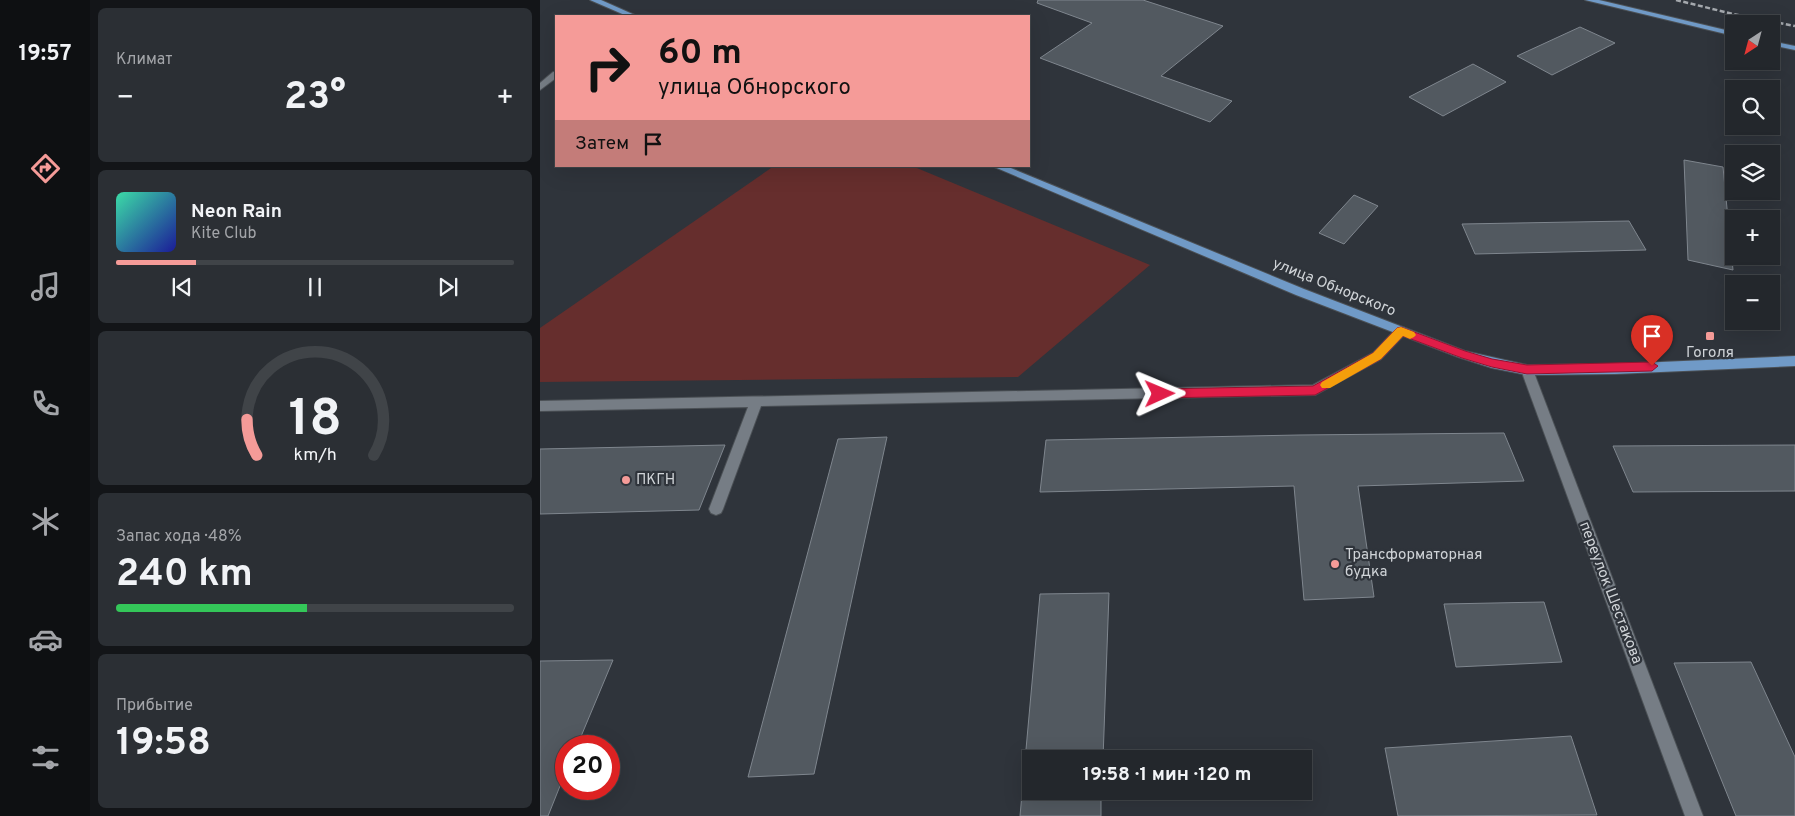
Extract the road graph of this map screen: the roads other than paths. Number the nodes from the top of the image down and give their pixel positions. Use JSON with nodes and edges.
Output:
{"nodes":[{"id":1,"x":594,"y":0,"type":"edge"},
{"id":2,"x":1589,"y":0,"type":"edge"},
{"id":3,"x":631,"y":15,"type":"edge"},
{"id":4,"x":1725,"y":32,"type":"edge"},
{"id":5,"x":1780,"y":45,"type":"edge"},
{"id":6,"x":1795,"y":48,"type":"edge"},
{"id":7,"x":555,"y":75,"type":"edge"},
{"id":8,"x":540,"y":87,"type":"edge"},
{"id":9,"x":999,"y":167,"type":"edge"},
{"id":10,"x":1401,"y":331,"type":"junction"},
{"id":11,"x":1795,"y":361,"type":"edge"},
{"id":12,"x":1527,"y":370,"type":"junction"},
{"id":13,"x":756,"y":402,"type":"junction"},
{"id":14,"x":540,"y":406,"type":"edge"},
{"id":15,"x":716,"y":509,"type":"dead end"},
{"id":16,"x":1694,"y":816,"type":"edge"}],
"edges":[{"from":1,"to":3,"type":"main road"},
{"from":2,"to":4,"type":"main road"},
{"from":5,"to":6,"type":"main road"},
{"from":7,"to":8,"type":"street"},
{"from":9,"to":10,"type":"main road","name":"улица Обнорского"},
{"from":10,"to":12,"type":"main road","name":"улица Обнорского"},
{"from":10,"to":13,"type":"street"},
{"from":11,"to":12,"type":"main road","name":"улица Обнорского"},
{"from":12,"to":16,"type":"street","name":"переулок Шестакова"},
{"from":13,"to":14,"type":"street"},
{"from":13,"to":15,"type":"street"}]}
